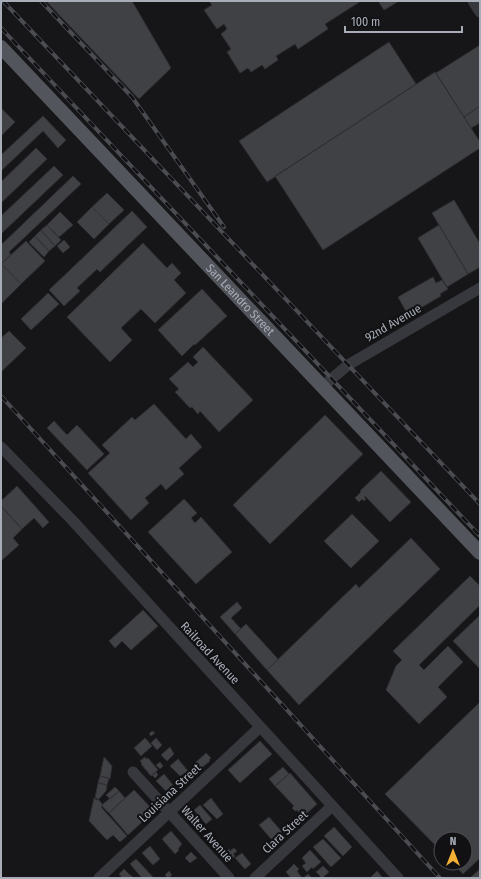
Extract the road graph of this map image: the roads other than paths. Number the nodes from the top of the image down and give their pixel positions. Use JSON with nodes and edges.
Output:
{"nodes":[{"id":1,"x":473,"y":1,"type":"edge"},
{"id":2,"x":480,"y":12,"type":"edge"},
{"id":3,"x":1,"y":47,"type":"edge"},
{"id":4,"x":480,"y":288,"type":"edge"},
{"id":5,"x":323,"y":386,"type":"junction"},
{"id":6,"x":1,"y":447,"type":"edge"},
{"id":7,"x":480,"y":553,"type":"edge"},
{"id":8,"x":260,"y":727,"type":"junction"},
{"id":9,"x":133,"y":772,"type":"dead end"},
{"id":10,"x":332,"y":806,"type":"junction"},
{"id":11,"x":169,"y":812,"type":"junction"},
{"id":12,"x":99,"y":878,"type":"edge"},
{"id":13,"x":229,"y":878,"type":"edge"},
{"id":14,"x":255,"y":878,"type":"edge"},
{"id":15,"x":398,"y":878,"type":"edge"}],
"edges":[{"from":1,"to":2,"type":"street"},
{"from":3,"to":5,"type":"main road","name":"San Leandro Street"},
{"from":4,"to":5,"type":"street","name":"92nd Avenue"},
{"from":5,"to":7,"type":"main road","name":"San Leandro Street"},
{"from":6,"to":8,"type":"street","name":"Railroad Avenue"},
{"from":8,"to":10,"type":"street","name":"Railroad Avenue"},
{"from":8,"to":11,"type":"street","name":"Louisiana Street"},
{"from":9,"to":11,"type":"street","name":"Walter Avenue"},
{"from":10,"to":14,"type":"street","name":"Clara Street"},
{"from":10,"to":15,"type":"street","name":"Railroad Avenue"},
{"from":11,"to":12,"type":"street","name":"Louisiana Street"},
{"from":11,"to":13,"type":"street","name":"Walter Avenue"}]}
